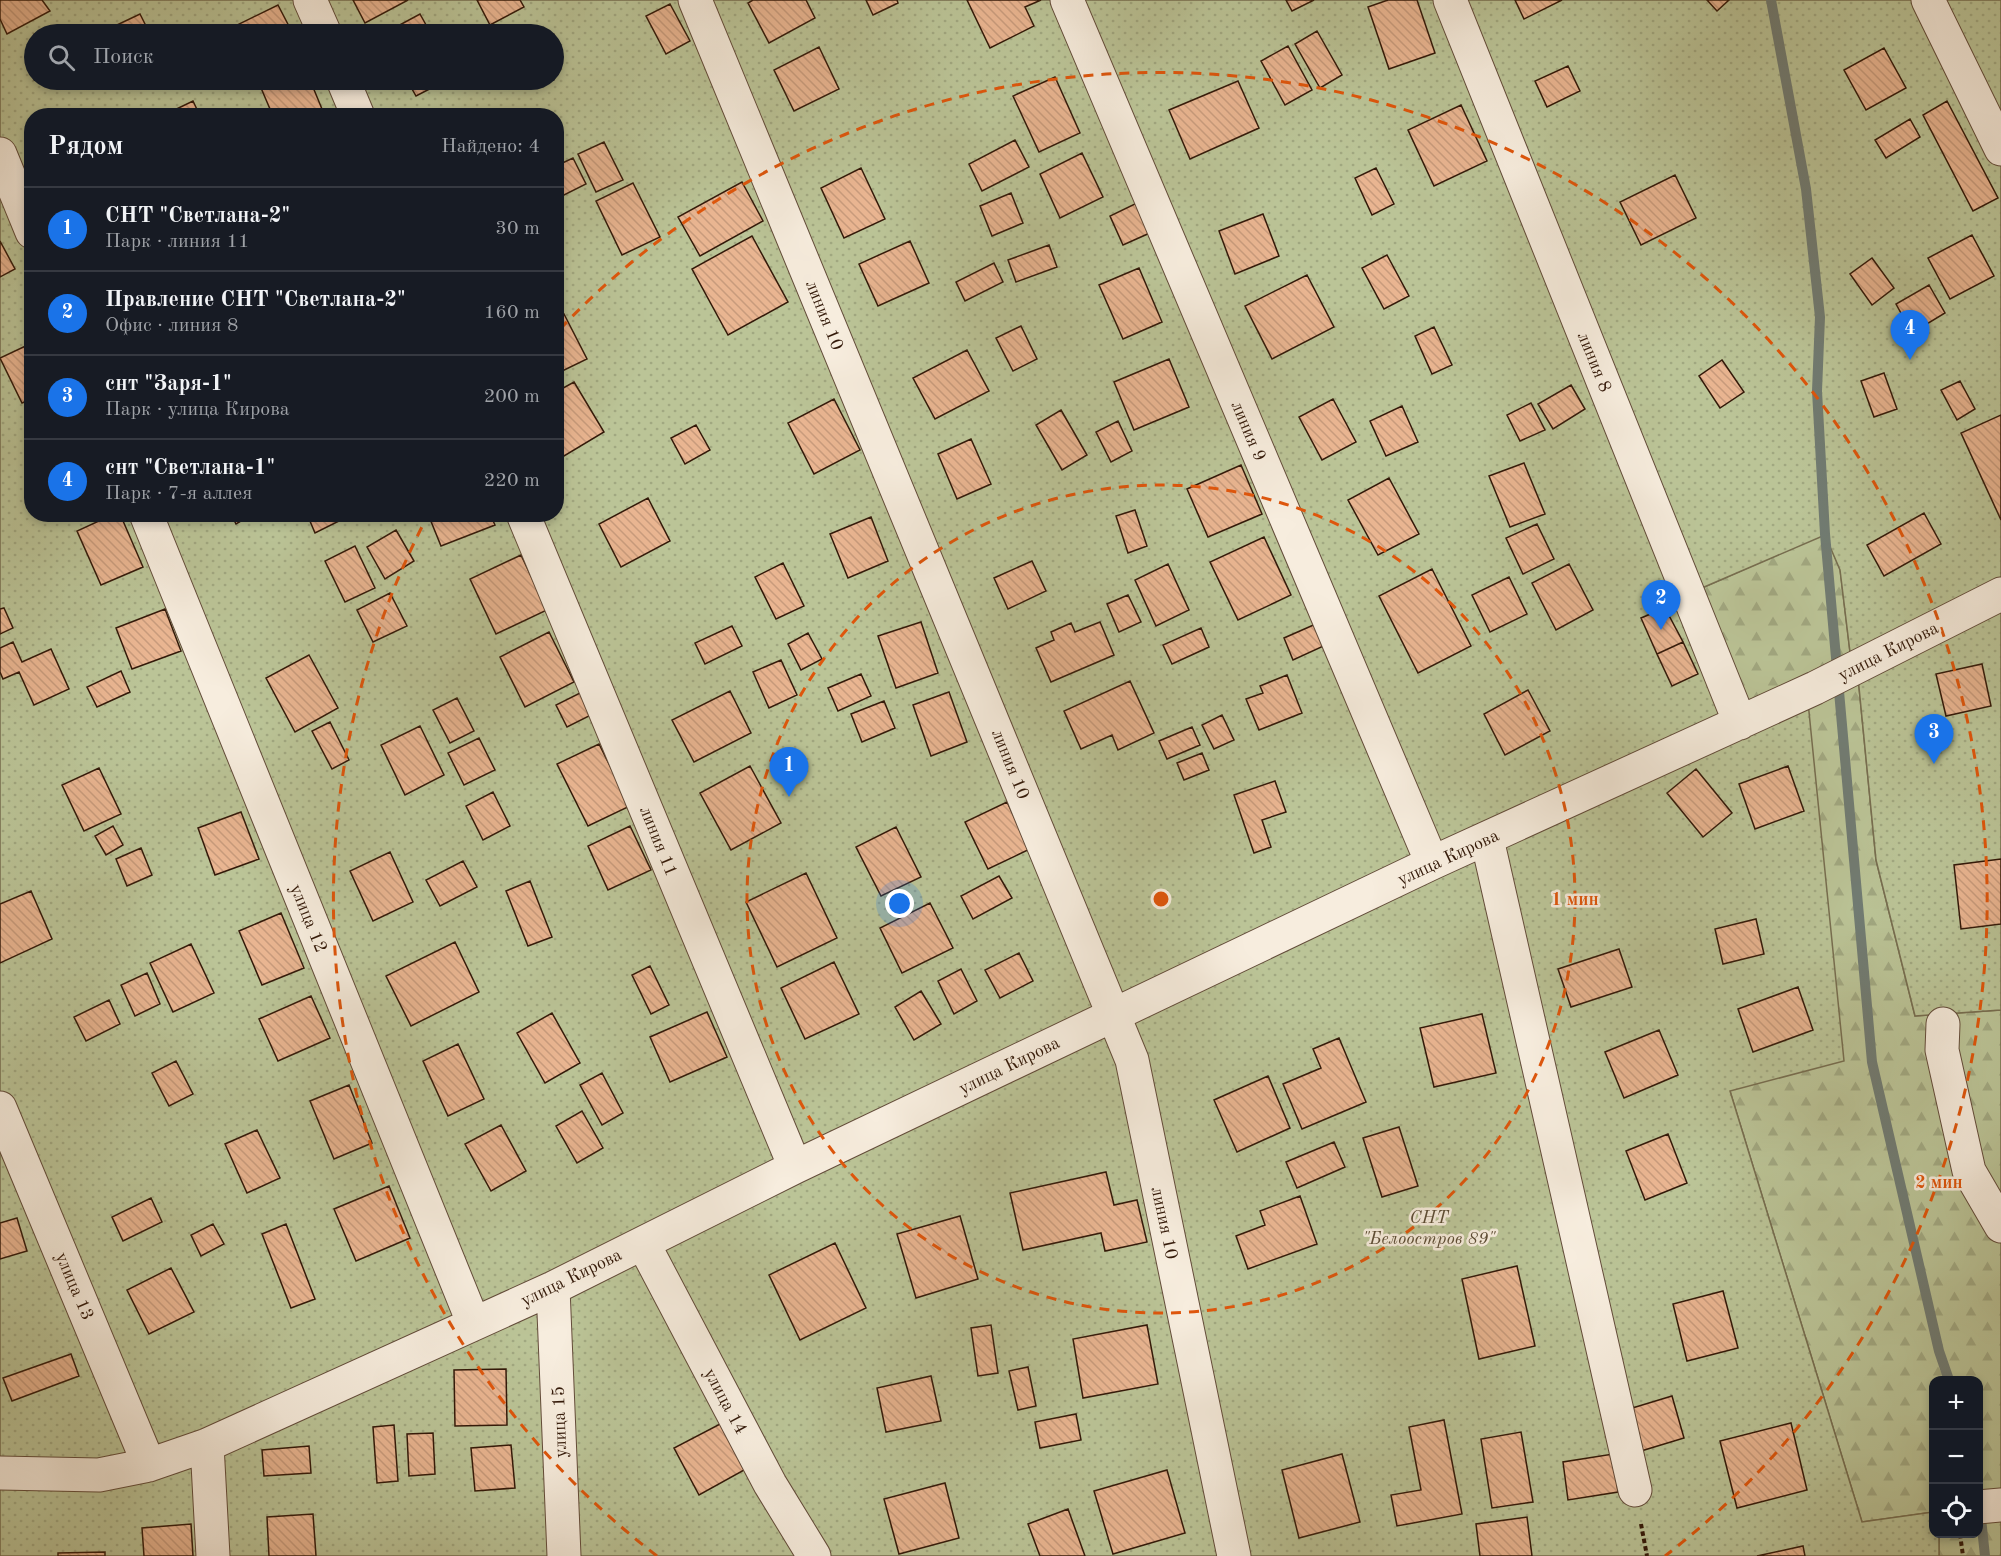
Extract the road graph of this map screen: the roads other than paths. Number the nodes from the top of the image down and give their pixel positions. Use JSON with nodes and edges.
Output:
{"nodes":[{"id":1,"x":310,"y":0,"type":"edge"},
{"id":2,"x":695,"y":0,"type":"edge"},
{"id":3,"x":1067,"y":0,"type":"edge"},
{"id":4,"x":1450,"y":0,"type":"edge"},
{"id":5,"x":1928,"y":0,"type":"edge"},
{"id":6,"x":321,"y":24,"type":"edge"},
{"id":7,"x":347,"y":90,"type":"edge"},
{"id":8,"x":355,"y":108,"type":"edge"},
{"id":9,"x":2001,"y":149,"type":"edge"},
{"id":10,"x":0,"y":154,"type":"edge"},
{"id":11,"x":24,"y":212,"type":"edge"},
{"id":12,"x":149,"y":522,"type":"edge"},
{"id":13,"x":526,"y":522,"type":"edge"},
{"id":14,"x":2001,"y":594,"type":"edge"},
{"id":15,"x":1740,"y":723,"type":"junction"},
{"id":16,"x":1487,"y":838,"type":"junction"},
{"id":17,"x":1432,"y":863,"type":"junction"},
{"id":18,"x":1115,"y":1014,"type":"junction"},
{"id":19,"x":1943,"y":1024,"type":"dead end"},
{"id":20,"x":0,"y":1108,"type":"edge"},
{"id":21,"x":795,"y":1167,"type":"junction"},
{"id":22,"x":2001,"y":1226,"type":"edge"},
{"id":23,"x":643,"y":1243,"type":"junction"},
{"id":24,"x":554,"y":1288,"type":"junction"},
{"id":25,"x":472,"y":1322,"type":"junction"},
{"id":26,"x":207,"y":1445,"type":"junction"},
{"id":27,"x":149,"y":1465,"type":"junction"},
{"id":28,"x":0,"y":1473,"type":"edge"},
{"id":29,"x":1635,"y":1491,"type":"dead end"},
{"id":30,"x":213,"y":1556,"type":"edge"},
{"id":31,"x":564,"y":1556,"type":"edge"},
{"id":32,"x":814,"y":1556,"type":"edge"},
{"id":33,"x":1234,"y":1556,"type":"edge"}],
"edges":[{"from":1,"to":6,"type":"street"},
{"from":2,"to":18,"type":"street","name":"линия 10"},
{"from":3,"to":17,"type":"street","name":"линия 9"},
{"from":4,"to":15,"type":"street","name":"линия 8"},
{"from":5,"to":9,"type":"street"},
{"from":7,"to":8,"type":"street"},
{"from":10,"to":11,"type":"street"},
{"from":12,"to":25,"type":"street","name":"улица 12"},
{"from":13,"to":21,"type":"street","name":"линия 11"},
{"from":14,"to":15,"type":"street","name":"улица Кирова"},
{"from":15,"to":16,"type":"street","name":"улица Кирова"},
{"from":16,"to":17,"type":"street","name":"улица Кирова"},
{"from":16,"to":29,"type":"street"},
{"from":17,"to":18,"type":"street","name":"улица Кирова"},
{"from":18,"to":21,"type":"street","name":"улица Кирова"},
{"from":18,"to":33,"type":"street","name":"линия 10"},
{"from":19,"to":22,"type":"street"},
{"from":20,"to":27,"type":"street","name":"улица 13"},
{"from":21,"to":23,"type":"street","name":"улица Кирова"},
{"from":23,"to":24,"type":"street","name":"улица Кирова"},
{"from":23,"to":32,"type":"street","name":"улица 14"},
{"from":24,"to":25,"type":"street","name":"улица Кирова"},
{"from":24,"to":31,"type":"street","name":"улица 15"},
{"from":25,"to":26,"type":"street","name":"улица Кирова"},
{"from":26,"to":27,"type":"street","name":"улица Кирова"},
{"from":26,"to":30,"type":"street"},
{"from":27,"to":28,"type":"street","name":"улица Кирова"}]}
